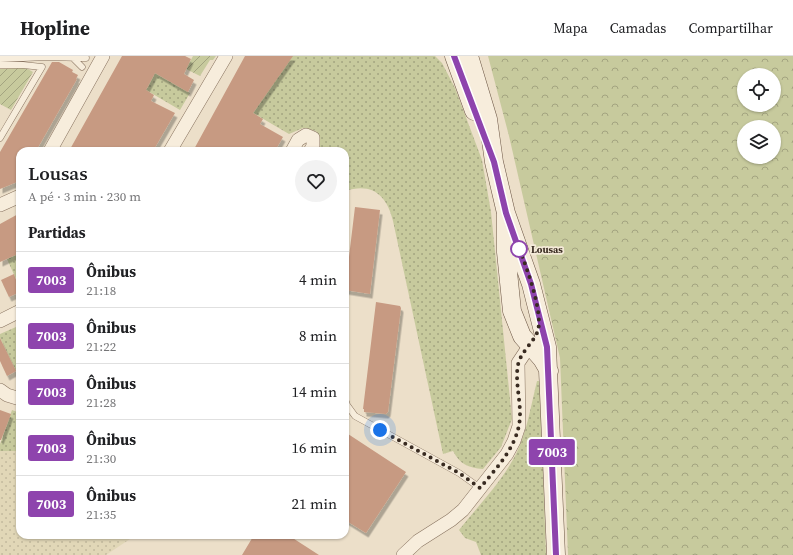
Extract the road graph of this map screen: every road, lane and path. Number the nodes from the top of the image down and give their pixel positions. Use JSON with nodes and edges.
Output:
{"nodes":[{"id":1,"x":103,"y":56,"type":"edge"},
{"id":2,"x":226,"y":56,"type":"edge"},
{"id":3,"x":72,"y":57,"type":"junction"},
{"id":4,"x":86,"y":58,"type":"dead end"},
{"id":5,"x":457,"y":58,"type":"edge"},
{"id":6,"x":0,"y":59,"type":"edge"},
{"id":7,"x":0,"y":65,"type":"edge"},
{"id":8,"x":82,"y":67,"type":"dead end"},
{"id":9,"x":0,"y":138,"type":"edge"},
{"id":10,"x":52,"y":147,"type":"edge"},
{"id":11,"x":172,"y":147,"type":"edge"},
{"id":12,"x":294,"y":147,"type":"edge"},
{"id":13,"x":312,"y":147,"type":"edge"},
{"id":14,"x":16,"y":198,"type":"edge"},
{"id":15,"x":0,"y":205,"type":"edge"},
{"id":16,"x":506,"y":213,"type":"junction"},
{"id":17,"x":527,"y":270,"type":"junction"},
{"id":18,"x":508,"y":273,"type":"junction"},
{"id":19,"x":16,"y":314,"type":"edge"},
{"id":20,"x":539,"y":319,"type":"junction"},
{"id":21,"x":0,"y":321,"type":"edge"},
{"id":22,"x":530,"y":352,"type":"junction"},
{"id":23,"x":550,"y":374,"type":"junction"},
{"id":24,"x":0,"y":390,"type":"edge"},
{"id":25,"x":16,"y":398,"type":"edge"},
{"id":26,"x":349,"y":408,"type":"edge"},
{"id":27,"x":483,"y":484,"type":"junction"},
{"id":28,"x":402,"y":555,"type":"edge"},
{"id":29,"x":556,"y":555,"type":"edge"}],
"edges":[{"from":1,"to":10,"type":"street"},
{"from":2,"to":11,"type":"street"},
{"from":3,"to":4,"type":"lane"},
{"from":3,"to":6,"type":"lane"},
{"from":3,"to":8,"type":"lane"},
{"from":5,"to":16,"type":"street"},
{"from":7,"to":9,"type":"lane"},
{"from":12,"to":13,"type":"street"},
{"from":14,"to":15,"type":"street"},
{"from":16,"to":17,"type":"street"},
{"from":16,"to":18,"type":"street"},
{"from":17,"to":18,"type":"street"},
{"from":17,"to":20,"type":"street"},
{"from":18,"to":22,"type":"street"},
{"from":19,"to":21,"type":"street"},
{"from":20,"to":22,"type":"street"},
{"from":20,"to":23,"type":"street"},
{"from":22,"to":23,"type":"street"},
{"from":22,"to":27,"type":"street"},
{"from":23,"to":29,"type":"street"},
{"from":24,"to":25,"type":"street"},
{"from":26,"to":27,"type":"lane"},
{"from":27,"to":28,"type":"street"}]}
